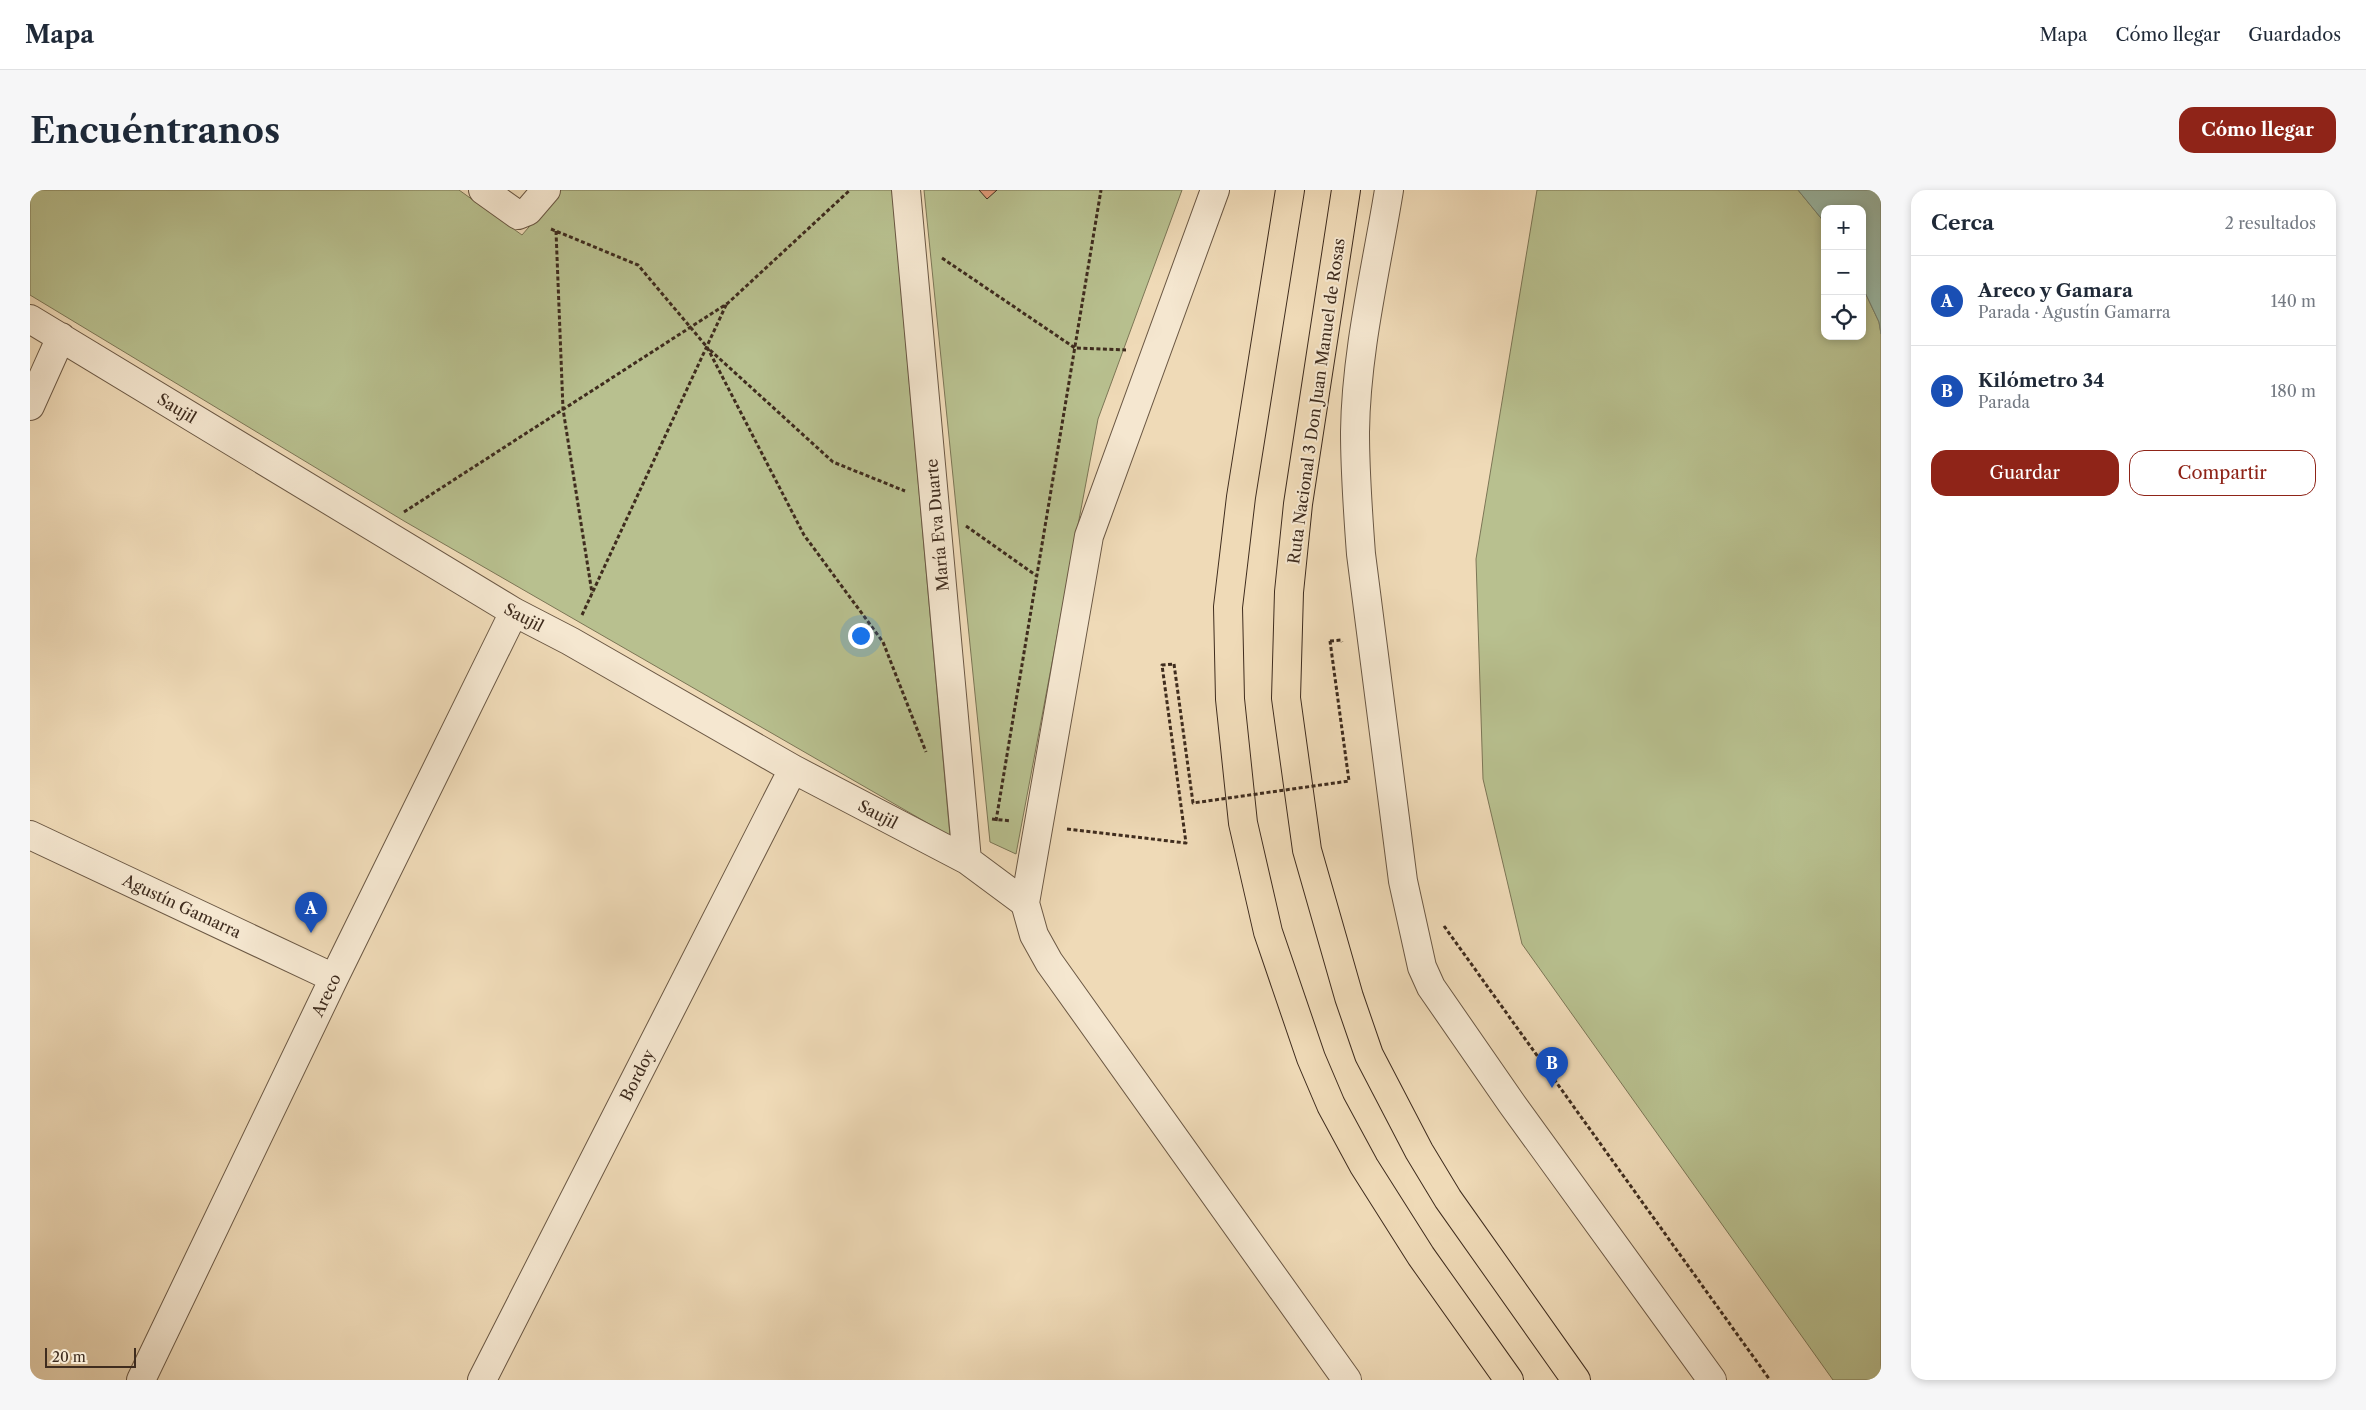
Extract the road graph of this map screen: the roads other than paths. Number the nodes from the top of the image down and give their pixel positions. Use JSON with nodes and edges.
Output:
{"nodes":[{"id":1,"x":482,"y":190,"type":"edge"},
{"id":2,"x":546,"y":190,"type":"edge"},
{"id":3,"x":906,"y":190,"type":"edge"},
{"id":4,"x":1215,"y":190,"type":"edge"},
{"id":5,"x":1290,"y":190,"type":"edge"},
{"id":6,"x":1346,"y":190,"type":"edge"},
{"id":7,"x":1389,"y":190,"type":"edge"},
{"id":8,"x":30,"y":319,"type":"edge"},
{"id":9,"x":61,"y":337,"type":"junction"},
{"id":10,"x":30,"y":406,"type":"edge"},
{"id":11,"x":514,"y":612,"type":"junction"},
{"id":12,"x":793,"y":769,"type":"junction"},
{"id":13,"x":30,"y":835,"type":"edge"},
{"id":14,"x":967,"y":860,"type":"junction"},
{"id":15,"x":1025,"y":902,"type":"junction"},
{"id":16,"x":334,"y":978,"type":"junction"},
{"id":17,"x":141,"y":1380,"type":"edge"},
{"id":18,"x":482,"y":1380,"type":"edge"},
{"id":19,"x":1347,"y":1380,"type":"edge"},
{"id":20,"x":1509,"y":1380,"type":"edge"},
{"id":21,"x":1576,"y":1380,"type":"edge"},
{"id":22,"x":1712,"y":1380,"type":"edge"}],
"edges":[{"from":1,"to":2,"type":"street"},
{"from":3,"to":14,"type":"street","name":"María Eva Duarte"},
{"from":4,"to":15,"type":"street"},
{"from":5,"to":20,"type":"highway"},
{"from":6,"to":21,"type":"highway","name":"Ruta Nacional 3 Don Juan Manuel de Rosas"},
{"from":7,"to":22,"type":"street"},
{"from":8,"to":9,"type":"street","name":"Saujil"},
{"from":9,"to":10,"type":"street"},
{"from":9,"to":11,"type":"street","name":"Saujil"},
{"from":11,"to":12,"type":"street","name":"Saujil"},
{"from":11,"to":16,"type":"street","name":"Areco"},
{"from":12,"to":14,"type":"street","name":"Saujil"},
{"from":12,"to":18,"type":"street","name":"Bordoy"},
{"from":13,"to":16,"type":"street","name":"Agustín Gamarra"},
{"from":14,"to":15,"type":"street","name":"Saujil"},
{"from":15,"to":19,"type":"street"},
{"from":16,"to":17,"type":"street","name":"Areco"}]}
